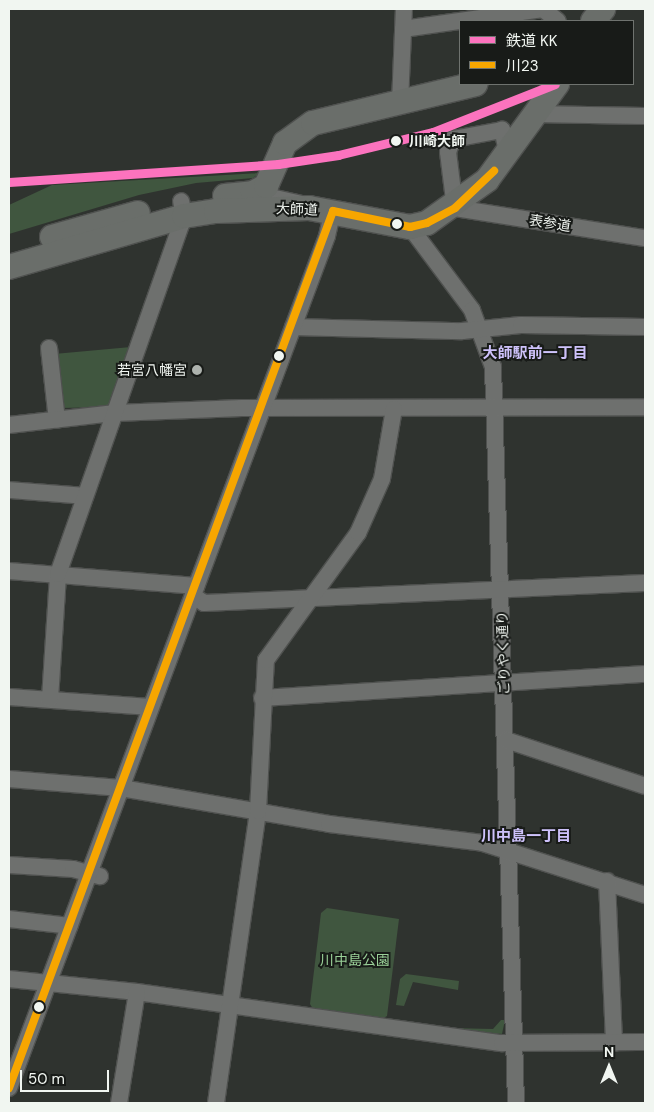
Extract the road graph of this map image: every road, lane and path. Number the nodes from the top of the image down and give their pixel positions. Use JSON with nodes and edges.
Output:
{"nodes":[{"id":1,"x":404,"y":9,"type":"edge"},
{"id":2,"x":543,"y":9,"type":"edge"},
{"id":3,"x":603,"y":9,"type":"edge"},
{"id":4,"x":466,"y":20,"type":"edge"},
{"id":5,"x":557,"y":20,"type":"edge"},
{"id":6,"x":594,"y":20,"type":"edge"},
{"id":7,"x":459,"y":21,"type":"edge"},
{"id":8,"x":403,"y":29,"type":"junction"},
{"id":9,"x":471,"y":85,"type":"edge"},
{"id":10,"x":556,"y":85,"type":"edge"},
{"id":11,"x":400,"y":103,"type":"junction"},
{"id":12,"x":532,"y":114,"type":"junction"},
{"id":13,"x":645,"y":116,"type":"edge"},
{"id":14,"x":507,"y":152,"type":"junction"},
{"id":15,"x":254,"y":193,"type":"junction"},
{"id":16,"x":183,"y":208,"type":"junction"},
{"id":17,"x":455,"y":208,"type":"junction"},
{"id":18,"x":333,"y":212,"type":"junction"},
{"id":19,"x":410,"y":227,"type":"junction"},
{"id":20,"x":645,"y":238,"type":"edge"},
{"id":21,"x":9,"y":252,"type":"edge"},
{"id":22,"x":9,"y":267,"type":"edge"},
{"id":23,"x":297,"y":327,"type":"junction"},
{"id":24,"x":645,"y":327,"type":"edge"},
{"id":25,"x":480,"y":328,"type":"junction"},
{"id":26,"x":49,"y":348,"type":"dead end"},
{"id":27,"x":645,"y":407,"type":"edge"},
{"id":28,"x":262,"y":408,"type":"junction"},
{"id":29,"x":498,"y":408,"type":"junction"},
{"id":30,"x":394,"y":409,"type":"junction"},
{"id":31,"x":115,"y":413,"type":"junction"},
{"id":32,"x":57,"y":420,"type":"junction"},
{"id":33,"x":9,"y":425,"type":"edge"},
{"id":34,"x":9,"y":490,"type":"edge"},
{"id":35,"x":85,"y":496,"type":"junction"},
{"id":36,"x":9,"y":571,"type":"edge"},
{"id":37,"x":58,"y":574,"type":"junction"},
{"id":38,"x":645,"y":583,"type":"edge"},
{"id":39,"x":501,"y":588,"type":"junction"},
{"id":40,"x":194,"y":591,"type":"junction"},
{"id":41,"x":310,"y":598,"type":"junction"},
{"id":42,"x":645,"y":674,"type":"edge"},
{"id":43,"x":504,"y":685,"type":"junction"},
{"id":44,"x":9,"y":697,"type":"edge"},
{"id":45,"x":262,"y":698,"type":"junction"},
{"id":46,"x":50,"y":700,"type":"junction"},
{"id":47,"x":151,"y":708,"type":"junction"},
{"id":48,"x":506,"y":740,"type":"junction"},
{"id":49,"x":9,"y":779,"type":"edge"},
{"id":50,"x":645,"y":786,"type":"edge"},
{"id":51,"x":121,"y":788,"type":"junction"},
{"id":52,"x":258,"y":811,"type":"junction"},
{"id":53,"x":508,"y":847,"type":"junction"},
{"id":54,"x":9,"y":865,"type":"edge"},
{"id":55,"x":89,"y":873,"type":"junction"},
{"id":56,"x":608,"y":882,"type":"junction"},
{"id":57,"x":645,"y":895,"type":"edge"},
{"id":58,"x":9,"y":919,"type":"edge"},
{"id":59,"x":70,"y":926,"type":"junction"},
{"id":60,"x":9,"y":979,"type":"edge"},
{"id":61,"x":54,"y":983,"type":"junction"},
{"id":62,"x":137,"y":992,"type":"junction"},
{"id":63,"x":232,"y":1007,"type":"junction"},
{"id":64,"x":645,"y":1042,"type":"edge"},
{"id":65,"x":614,"y":1043,"type":"junction"},
{"id":66,"x":514,"y":1044,"type":"junction"},
{"id":67,"x":9,"y":1088,"type":"edge"},
{"id":68,"x":119,"y":1103,"type":"edge"},
{"id":69,"x":216,"y":1103,"type":"edge"},
{"id":70,"x":516,"y":1103,"type":"edge"}],
"edges":[{"from":1,"to":8,"type":"street"},
{"from":2,"to":4,"type":"street"},
{"from":2,"to":5,"type":"street"},
{"from":3,"to":6,"type":"highway"},
{"from":7,"to":8,"type":"street"},
{"from":8,"to":11,"type":"street"},
{"from":9,"to":11,"type":"highway","name":"大師道"},
{"from":10,"to":12,"type":"highway"},
{"from":11,"to":15,"type":"highway","name":"大師道"},
{"from":12,"to":13,"type":"street"},
{"from":12,"to":14,"type":"highway"},
{"from":14,"to":17,"type":"highway"},
{"from":14,"to":17,"type":"street"},
{"from":15,"to":16,"type":"highway","name":"大師道"},
{"from":15,"to":18,"type":"street"},
{"from":16,"to":18,"type":"highway","name":"大師道"},
{"from":16,"to":21,"type":"highway","name":"大師道"},
{"from":16,"to":22,"type":"highway","name":"大師道"},
{"from":16,"to":31,"type":"street"},
{"from":17,"to":19,"type":"highway"},
{"from":17,"to":20,"type":"street","name":"表参道"},
{"from":18,"to":19,"type":"highway","name":"大師道"},
{"from":18,"to":23,"type":"street"},
{"from":19,"to":25,"type":"street","name":"ごりやく通り"},
{"from":23,"to":25,"type":"street"},
{"from":23,"to":28,"type":"street"},
{"from":24,"to":25,"type":"street"},
{"from":25,"to":29,"type":"street","name":"ごりやく通り"},
{"from":26,"to":32,"type":"street"},
{"from":27,"to":29,"type":"street"},
{"from":28,"to":30,"type":"street"},
{"from":28,"to":31,"type":"street"},
{"from":28,"to":40,"type":"street"},
{"from":29,"to":30,"type":"street"},
{"from":29,"to":39,"type":"street","name":"ごりやく通り"},
{"from":30,"to":41,"type":"street"},
{"from":31,"to":32,"type":"street"},
{"from":31,"to":35,"type":"street"},
{"from":32,"to":33,"type":"street"},
{"from":34,"to":35,"type":"street"},
{"from":35,"to":37,"type":"street"},
{"from":36,"to":37,"type":"street"},
{"from":37,"to":40,"type":"street"},
{"from":37,"to":46,"type":"street"},
{"from":38,"to":39,"type":"street"},
{"from":39,"to":41,"type":"street"},
{"from":39,"to":43,"type":"street","name":"ごりやく通り"},
{"from":40,"to":41,"type":"street"},
{"from":40,"to":47,"type":"street"},
{"from":41,"to":45,"type":"street"},
{"from":42,"to":43,"type":"street"},
{"from":43,"to":45,"type":"street"},
{"from":43,"to":48,"type":"street","name":"ごりやく通り"},
{"from":44,"to":46,"type":"street"},
{"from":45,"to":52,"type":"street"},
{"from":46,"to":47,"type":"street"},
{"from":47,"to":51,"type":"street"},
{"from":48,"to":50,"type":"street"},
{"from":48,"to":53,"type":"street","name":"ごりやく通り"},
{"from":49,"to":51,"type":"street"},
{"from":51,"to":52,"type":"street"},
{"from":51,"to":55,"type":"street"},
{"from":52,"to":53,"type":"street"},
{"from":52,"to":63,"type":"street"},
{"from":53,"to":56,"type":"street"},
{"from":53,"to":66,"type":"street","name":"ごりやく通り"},
{"from":54,"to":55,"type":"street"},
{"from":55,"to":59,"type":"street"},
{"from":56,"to":57,"type":"street"},
{"from":56,"to":65,"type":"street"},
{"from":58,"to":59,"type":"street"},
{"from":59,"to":61,"type":"street"},
{"from":60,"to":61,"type":"street"},
{"from":61,"to":62,"type":"street"},
{"from":61,"to":67,"type":"street"},
{"from":62,"to":63,"type":"street"},
{"from":62,"to":68,"type":"street"},
{"from":63,"to":66,"type":"street"},
{"from":63,"to":69,"type":"street"},
{"from":64,"to":65,"type":"street"},
{"from":65,"to":66,"type":"street"},
{"from":66,"to":70,"type":"street","name":"ごりやく通り"}]}
